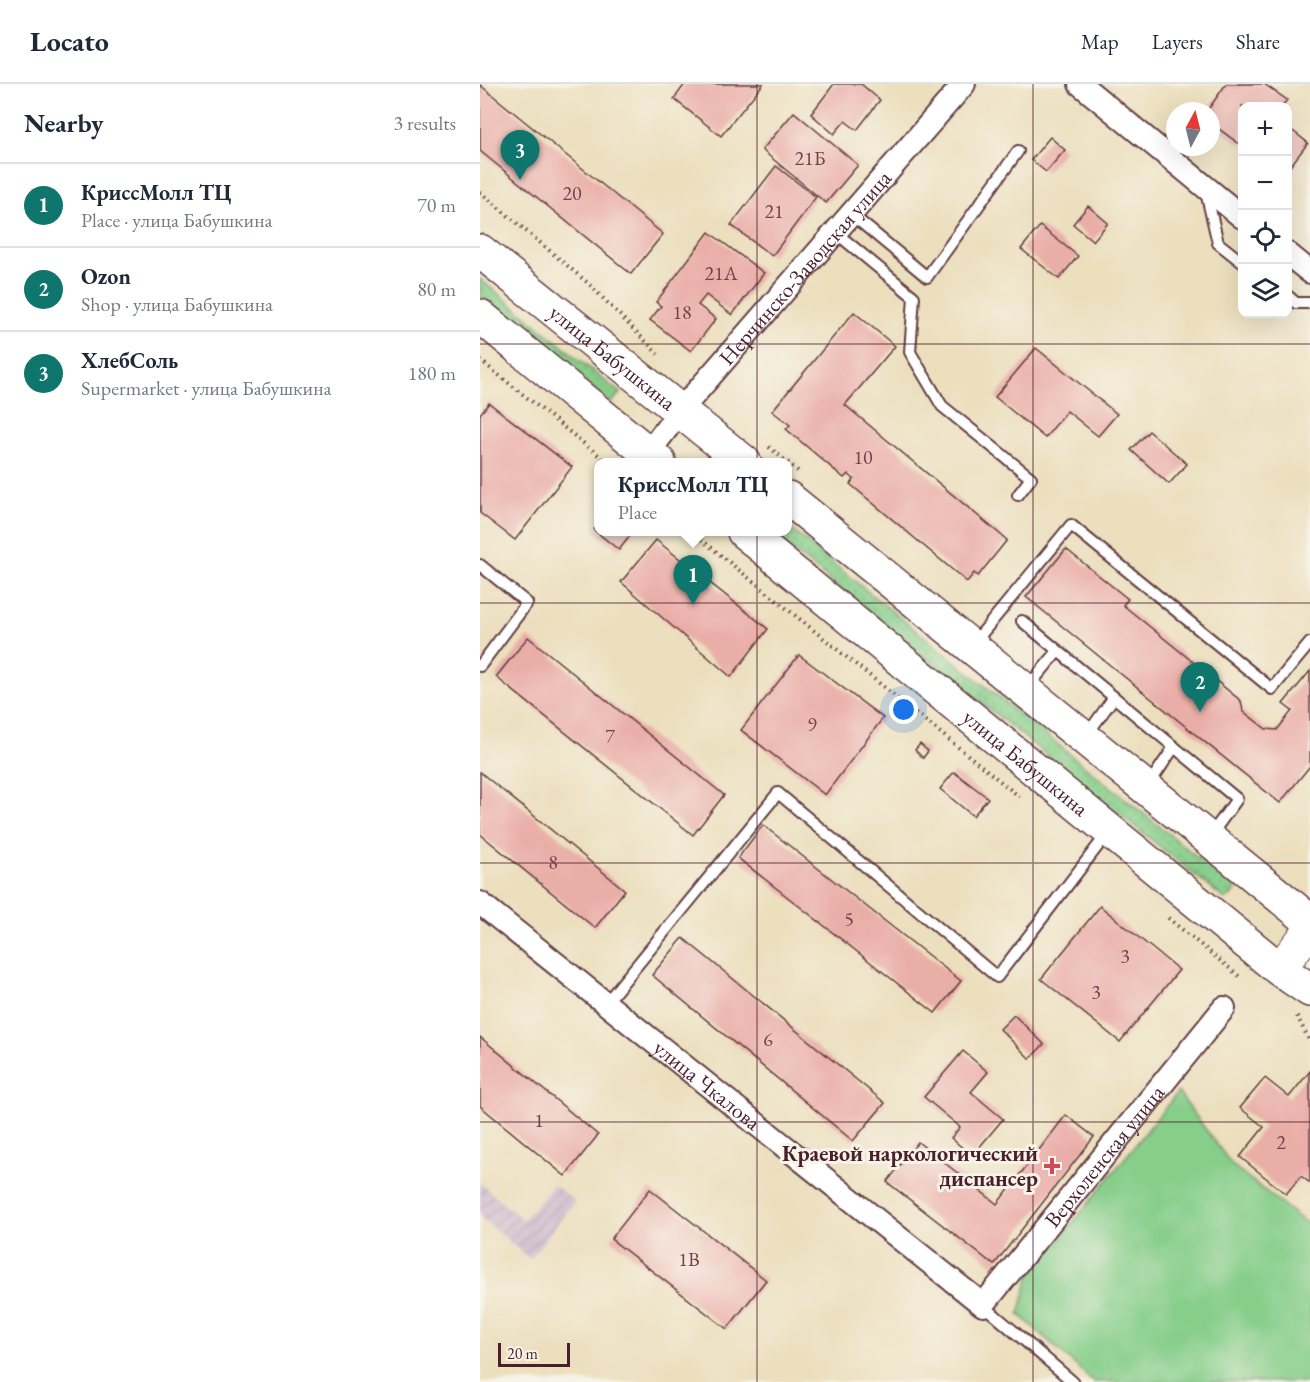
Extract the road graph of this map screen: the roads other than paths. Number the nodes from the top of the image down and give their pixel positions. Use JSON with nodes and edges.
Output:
{"nodes":[{"id":1,"x":964,"y":84,"type":"edge"},
{"id":2,"x":1080,"y":84,"type":"edge"},
{"id":3,"x":1018,"y":151,"type":"dead end"},
{"id":4,"x":1205,"y":186,"type":"junction"},
{"id":5,"x":851,"y":214,"type":"junction"},
{"id":6,"x":1238,"y":214,"type":"edge"},
{"id":7,"x":835,"y":232,"type":"junction"},
{"id":8,"x":480,"y":251,"type":"edge"},
{"id":9,"x":1292,"y":258,"type":"edge"},
{"id":10,"x":1238,"y":259,"type":"edge"},
{"id":11,"x":1310,"y":272,"type":"edge"},
{"id":12,"x":1292,"y":300,"type":"edge"},
{"id":13,"x":1310,"y":303,"type":"edge"},
{"id":14,"x":480,"y":316,"type":"edge"},
{"id":15,"x":680,"y":411,"type":"junction"},
{"id":16,"x":653,"y":458,"type":"edge"},
{"id":17,"x":739,"y":458,"type":"edge"},
{"id":18,"x":1018,"y":495,"type":"dead end"},
{"id":19,"x":792,"y":501,"type":"edge"},
{"id":20,"x":750,"y":536,"type":"edge"},
{"id":21,"x":480,"y":565,"type":"edge"},
{"id":22,"x":1022,"y":621,"type":"dead end"},
{"id":23,"x":1310,"y":643,"type":"edge"},
{"id":24,"x":971,"y":646,"type":"junction"},
{"id":25,"x":1058,"y":651,"type":"junction"},
{"id":26,"x":480,"y":666,"type":"edge"},
{"id":27,"x":1025,"y":690,"type":"junction"},
{"id":28,"x":1114,"y":697,"type":"junction"},
{"id":29,"x":1084,"y":738,"type":"junction"},
{"id":30,"x":1174,"y":747,"type":"junction"},
{"id":31,"x":1146,"y":789,"type":"junction"},
{"id":32,"x":1110,"y":830,"type":"junction"},
{"id":33,"x":1208,"y":838,"type":"junction"},
{"id":34,"x":480,"y":903,"type":"edge"},
{"id":35,"x":1310,"y":921,"type":"edge"},
{"id":36,"x":1310,"y":930,"type":"edge"},
{"id":37,"x":1279,"y":969,"type":"junction"},
{"id":38,"x":1300,"y":1001,"type":"edge"},
{"id":39,"x":606,"y":1003,"type":"junction"},
{"id":40,"x":1224,"y":1008,"type":"dead end"},
{"id":41,"x":983,"y":1305,"type":"junction"},
{"id":42,"x":1073,"y":1382,"type":"edge"}],
"edges":[{"from":1,"to":5,"type":"street","name":"Нерчинско-Заводская улица"},
{"from":2,"to":4,"type":"street"},
{"from":3,"to":5,"type":"lane"},
{"from":4,"to":6,"type":"street"},
{"from":4,"to":10,"type":"lane"},
{"from":5,"to":7,"type":"street","name":"Нерчинско-Заводская улица"},
{"from":7,"to":15,"type":"street","name":"Нерчинско-Заводская улица"},
{"from":7,"to":18,"type":"lane"},
{"from":8,"to":15,"type":"main road","name":"улица Бабушкина"},
{"from":9,"to":11,"type":"street"},
{"from":12,"to":13,"type":"lane"},
{"from":14,"to":16,"type":"main road"},
{"from":15,"to":16,"type":"street","name":"Нерчинско-Заводская улица"},
{"from":15,"to":17,"type":"main road","name":"улица Бабушкина"},
{"from":19,"to":24,"type":"main road"},
{"from":20,"to":32,"type":"main road","name":"улица Бабушкина"},
{"from":21,"to":26,"type":"lane"},
{"from":22,"to":25,"type":"lane"},
{"from":23,"to":24,"type":"lane"},
{"from":24,"to":27,"type":"main road"},
{"from":25,"to":27,"type":"lane"},
{"from":25,"to":28,"type":"lane"},
{"from":27,"to":29,"type":"main road"},
{"from":28,"to":29,"type":"lane"},
{"from":28,"to":30,"type":"lane"},
{"from":29,"to":31,"type":"main road"},
{"from":30,"to":31,"type":"lane"},
{"from":30,"to":33,"type":"lane"},
{"from":31,"to":33,"type":"main road"},
{"from":32,"to":37,"type":"main road","name":"улица Бабушкина"},
{"from":32,"to":39,"type":"lane"},
{"from":33,"to":35,"type":"main road"},
{"from":34,"to":39,"type":"street","name":"улица Чкалова"},
{"from":36,"to":37,"type":"main road"},
{"from":37,"to":38,"type":"main road","name":"улица Бабушкина"},
{"from":39,"to":41,"type":"street","name":"улица Чкалова"},
{"from":40,"to":41,"type":"street","name":"Верхоленская улица"},
{"from":41,"to":42,"type":"lane","name":"улица Чкалова"}]}
